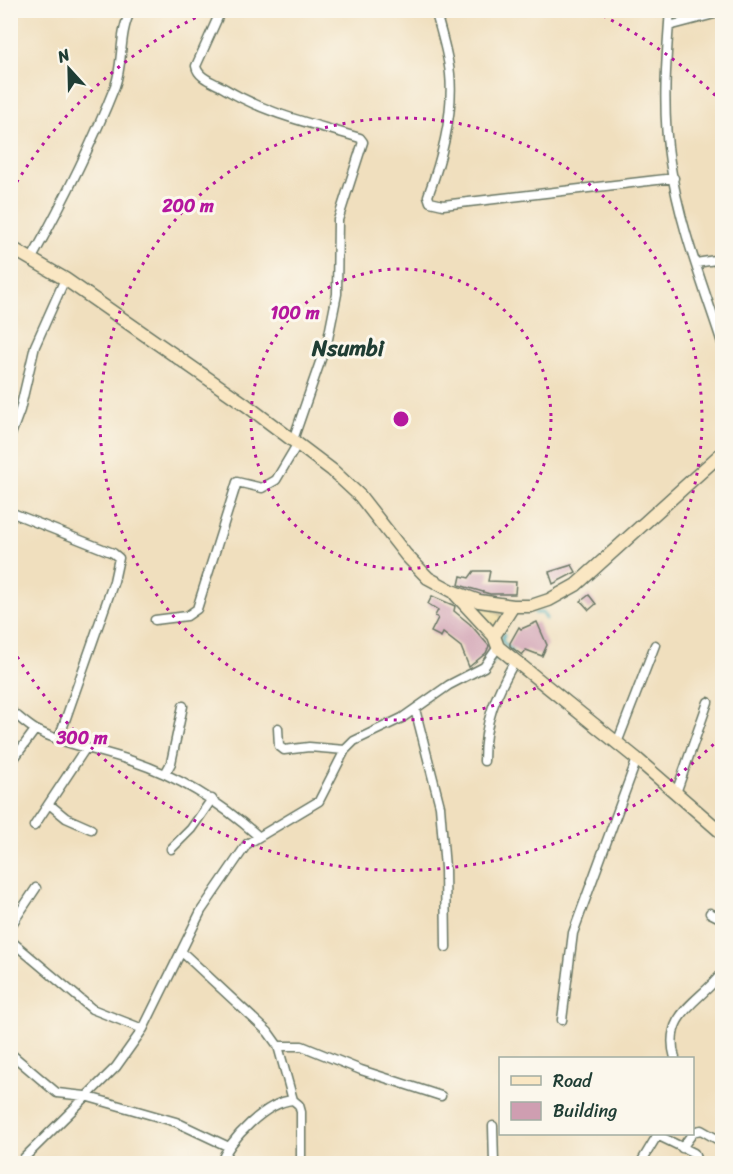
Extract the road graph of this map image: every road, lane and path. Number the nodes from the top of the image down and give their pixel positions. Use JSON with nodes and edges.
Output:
{"nodes":[{"id":1,"x":130,"y":10,"type":"edge"},
{"id":2,"x":218,"y":10,"type":"edge"},
{"id":3,"x":435,"y":10,"type":"edge"},
{"id":4,"x":670,"y":10,"type":"edge"},
{"id":5,"x":723,"y":12,"type":"edge"},
{"id":6,"x":669,"y":26,"type":"junction"},
{"id":7,"x":674,"y":178,"type":"junction"},
{"id":8,"x":10,"y":248,"type":"edge"},
{"id":9,"x":723,"y":259,"type":"edge"},
{"id":10,"x":31,"y":260,"type":"junction"},
{"id":11,"x":696,"y":263,"type":"junction"},
{"id":12,"x":65,"y":279,"type":"junction"},
{"id":13,"x":723,"y":344,"type":"edge"},
{"id":14,"x":10,"y":437,"type":"edge"},
{"id":15,"x":296,"y":441,"type":"junction"},
{"id":16,"x":723,"y":453,"type":"edge"},
{"id":17,"x":10,"y":512,"type":"edge"},
{"id":18,"x":453,"y":592,"type":"junction"},
{"id":19,"x":513,"y":606,"type":"junction"},
{"id":20,"x":155,"y":620,"type":"dead end"},
{"id":21,"x":496,"y":642,"type":"junction"},
{"id":22,"x":655,"y":645,"type":"dead end"},
{"id":23,"x":515,"y":661,"type":"junction"},
{"id":24,"x":708,"y":702,"type":"dead end"},
{"id":25,"x":183,"y":706,"type":"dead end"},
{"id":26,"x":415,"y":709,"type":"junction"},
{"id":27,"x":10,"y":710,"type":"edge"},
{"id":28,"x":278,"y":728,"type":"dead end"},
{"id":29,"x":35,"y":730,"type":"junction"},
{"id":30,"x":59,"y":738,"type":"junction"},
{"id":31,"x":617,"y":743,"type":"junction"},
{"id":32,"x":85,"y":749,"type":"junction"},
{"id":33,"x":345,"y":750,"type":"junction"},
{"id":34,"x":637,"y":759,"type":"junction"},
{"id":35,"x":484,"y":761,"type":"dead end"},
{"id":36,"x":10,"y":764,"type":"edge"},
{"id":37,"x":165,"y":774,"type":"junction"},
{"id":38,"x":676,"y":793,"type":"junction"},
{"id":39,"x":212,"y":798,"type":"junction"},
{"id":40,"x":49,"y":804,"type":"junction"},
{"id":41,"x":34,"y":826,"type":"dead end"},
{"id":42,"x":92,"y":829,"type":"dead end"},
{"id":43,"x":723,"y":833,"type":"edge"},
{"id":44,"x":258,"y":836,"type":"junction"},
{"id":45,"x":171,"y":849,"type":"dead end"},
{"id":46,"x":36,"y":888,"type":"dead end"},
{"id":47,"x":710,"y":913,"type":"dead end"},
{"id":48,"x":723,"y":919,"type":"edge"},
{"id":49,"x":10,"y":927,"type":"edge"},
{"id":50,"x":10,"y":940,"type":"edge"},
{"id":51,"x":446,"y":947,"type":"dead end"},
{"id":52,"x":182,"y":952,"type":"junction"},
{"id":53,"x":723,"y":973,"type":"edge"},
{"id":54,"x":562,"y":1020,"type":"dead end"},
{"id":55,"x":143,"y":1029,"type":"junction"},
{"id":56,"x":278,"y":1046,"type":"junction"},
{"id":57,"x":12,"y":1056,"type":"edge"},
{"id":58,"x":675,"y":1057,"type":"edge"},
{"id":59,"x":85,"y":1096,"type":"junction"},
{"id":60,"x":441,"y":1096,"type":"dead end"},
{"id":61,"x":293,"y":1100,"type":"junction"},
{"id":62,"x":493,"y":1126,"type":"dead end"},
{"id":63,"x":694,"y":1132,"type":"edge"},
{"id":64,"x":657,"y":1135,"type":"edge"},
{"id":65,"x":660,"y":1135,"type":"edge"},
{"id":66,"x":691,"y":1135,"type":"edge"},
{"id":67,"x":723,"y":1142,"type":"edge"},
{"id":68,"x":227,"y":1146,"type":"junction"},
{"id":69,"x":682,"y":1148,"type":"junction"},
{"id":70,"x":22,"y":1164,"type":"edge"},
{"id":71,"x":220,"y":1164,"type":"edge"},
{"id":72,"x":301,"y":1164,"type":"edge"},
{"id":73,"x":494,"y":1164,"type":"edge"},
{"id":74,"x":640,"y":1164,"type":"edge"},
{"id":75,"x":698,"y":1164,"type":"edge"}],
"edges":[{"from":1,"to":10,"type":"street"},
{"from":2,"to":15,"type":"street"},
{"from":3,"to":7,"type":"street"},
{"from":4,"to":6,"type":"street"},
{"from":5,"to":6,"type":"street"},
{"from":6,"to":7,"type":"street"},
{"from":7,"to":11,"type":"street"},
{"from":8,"to":10,"type":"street"},
{"from":9,"to":11,"type":"street"},
{"from":10,"to":12,"type":"street"},
{"from":11,"to":13,"type":"street"},
{"from":12,"to":14,"type":"street"},
{"from":12,"to":15,"type":"street"},
{"from":15,"to":18,"type":"street"},
{"from":15,"to":20,"type":"street"},
{"from":16,"to":19,"type":"street"},
{"from":17,"to":30,"type":"street"},
{"from":18,"to":19,"type":"street"},
{"from":18,"to":21,"type":"street"},
{"from":19,"to":21,"type":"street"},
{"from":21,"to":23,"type":"street"},
{"from":21,"to":26,"type":"street"},
{"from":22,"to":31,"type":"street"},
{"from":23,"to":31,"type":"street"},
{"from":23,"to":35,"type":"street"},
{"from":24,"to":38,"type":"street"},
{"from":25,"to":37,"type":"street"},
{"from":26,"to":33,"type":"street"},
{"from":26,"to":51,"type":"street"},
{"from":27,"to":29,"type":"street"},
{"from":28,"to":33,"type":"street"},
{"from":29,"to":30,"type":"street"},
{"from":29,"to":36,"type":"street"},
{"from":30,"to":32,"type":"street"},
{"from":31,"to":34,"type":"street"},
{"from":32,"to":37,"type":"street"},
{"from":32,"to":40,"type":"street"},
{"from":33,"to":44,"type":"street"},
{"from":34,"to":38,"type":"street"},
{"from":34,"to":54,"type":"street"},
{"from":37,"to":39,"type":"street"},
{"from":38,"to":43,"type":"street"},
{"from":39,"to":44,"type":"street"},
{"from":39,"to":45,"type":"street"},
{"from":40,"to":41,"type":"street"},
{"from":40,"to":42,"type":"street"},
{"from":44,"to":52,"type":"street"},
{"from":46,"to":49,"type":"street"},
{"from":47,"to":48,"type":"street"},
{"from":50,"to":55,"type":"street"},
{"from":52,"to":55,"type":"street"},
{"from":52,"to":56,"type":"street"},
{"from":53,"to":58,"type":"street"},
{"from":55,"to":59,"type":"street"},
{"from":56,"to":60,"type":"street"},
{"from":56,"to":61,"type":"street"},
{"from":57,"to":59,"type":"street"},
{"from":59,"to":68,"type":"street"},
{"from":59,"to":70,"type":"street"},
{"from":61,"to":68,"type":"street"},
{"from":61,"to":72,"type":"street"},
{"from":62,"to":73,"type":"street"},
{"from":63,"to":67,"type":"street"},
{"from":64,"to":74,"type":"street"},
{"from":65,"to":69,"type":"street"},
{"from":66,"to":69,"type":"street"},
{"from":68,"to":71,"type":"street"},
{"from":69,"to":75,"type":"street"}]}
